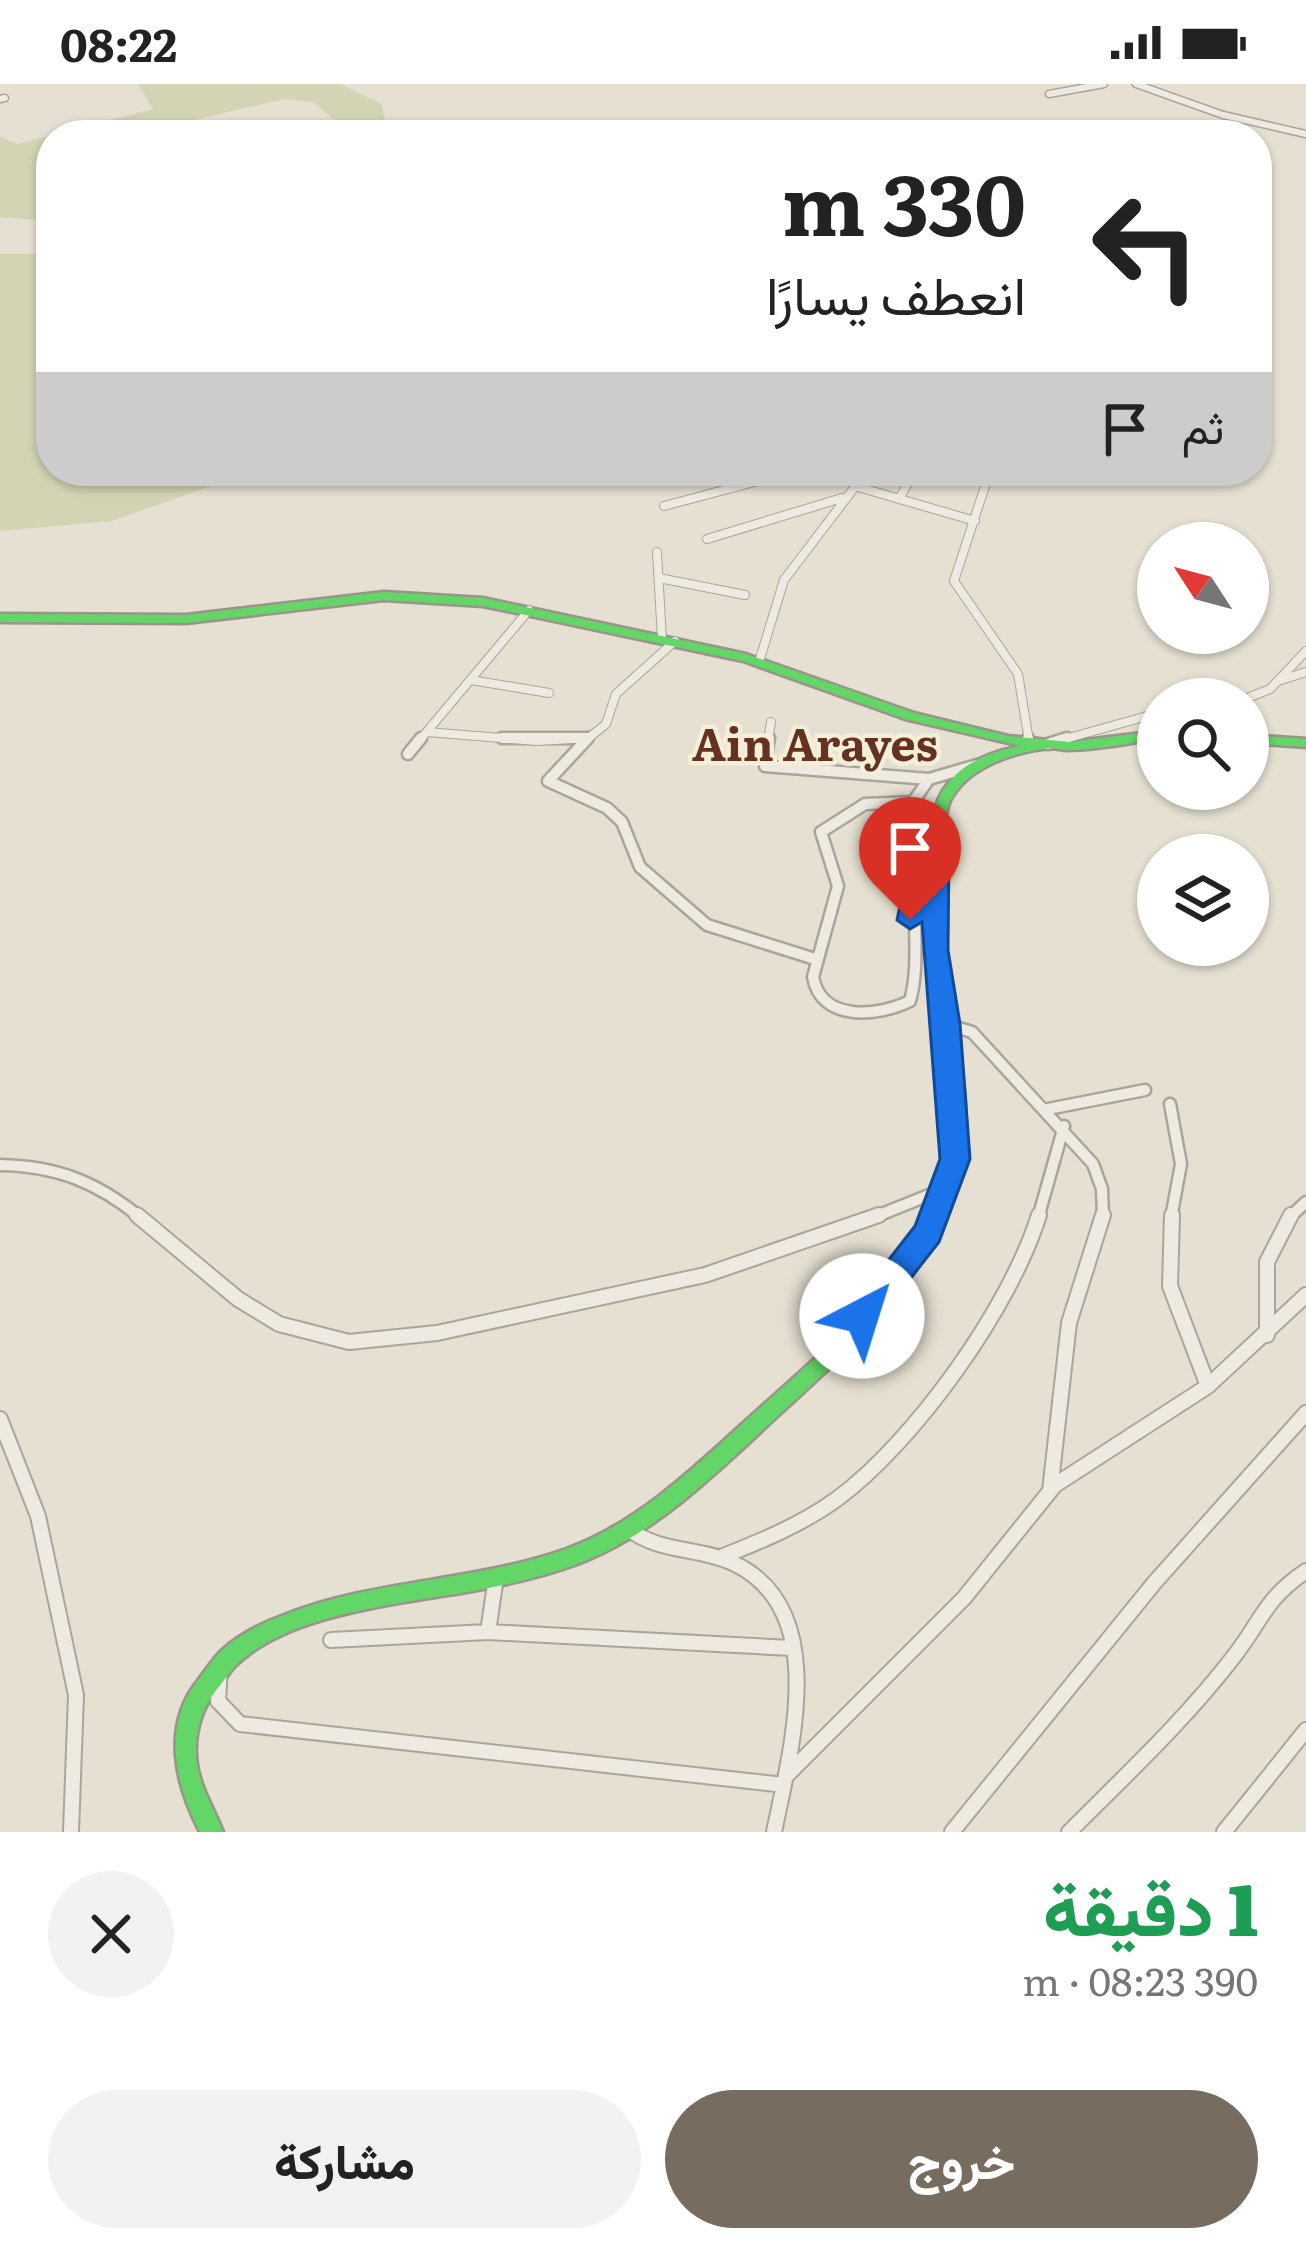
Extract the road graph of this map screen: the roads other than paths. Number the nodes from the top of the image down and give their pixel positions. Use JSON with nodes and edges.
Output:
{"nodes":[{"id":1,"x":1104,"y":84,"type":"edge"},
{"id":2,"x":1136,"y":84,"type":"edge"},
{"id":3,"x":1049,"y":94,"type":"dead end"},
{"id":4,"x":1242,"y":120,"type":"edge"},
{"id":5,"x":1306,"y":122,"type":"edge"},
{"id":6,"x":1272,"y":126,"type":"edge"},
{"id":7,"x":1303,"y":133,"type":"edge"},
{"id":8,"x":739,"y":486,"type":"edge"},
{"id":9,"x":855,"y":486,"type":"joint"},
{"id":10,"x":906,"y":486,"type":"edge"},
{"id":11,"x":985,"y":486,"type":"edge"},
{"id":12,"x":845,"y":497,"type":"junction"},
{"id":13,"x":899,"y":499,"type":"junction"},
{"id":14,"x":664,"y":506,"type":"dead end"},
{"id":15,"x":975,"y":521,"type":"junction"},
{"id":16,"x":707,"y":539,"type":"dead end"},
{"id":17,"x":657,"y":552,"type":"dead end"},
{"id":18,"x":659,"y":578,"type":"junction"},
{"id":19,"x":746,"y":595,"type":"dead end"},
{"id":20,"x":529,"y":610,"type":"junction"},
{"id":21,"x":0,"y":618,"type":"edge"},
{"id":22,"x":669,"y":640,"type":"junction"},
{"id":23,"x":1306,"y":651,"type":"edge"},
{"id":24,"x":759,"y":662,"type":"junction"},
{"id":25,"x":1306,"y":672,"type":"edge"},
{"id":26,"x":471,"y":680,"type":"junction"},
{"id":27,"x":1278,"y":681,"type":"junction"},
{"id":28,"x":1269,"y":686,"type":"edge"},
{"id":29,"x":549,"y":693,"type":"dead end"},
{"id":30,"x":1137,"y":715,"type":"edge"},
{"id":31,"x":771,"y":722,"type":"dead end"},
{"id":32,"x":427,"y":732,"type":"junction"},
{"id":33,"x":1137,"y":737,"type":"edge"},
{"id":34,"x":589,"y":738,"type":"junction"},
{"id":35,"x":1269,"y":740,"type":"edge"},
{"id":36,"x":1306,"y":743,"type":"edge"},
{"id":37,"x":1036,"y":745,"type":"junction"},
{"id":38,"x":408,"y":754,"type":"dead end"},
{"id":39,"x":977,"y":766,"type":"junction"},
{"id":40,"x":929,"y":778,"type":"junction"},
{"id":41,"x":937,"y":847,"type":"junction"},
{"id":42,"x":815,"y":959,"type":"junction"},
{"id":43,"x":946,"y":1024,"type":"junction"},
{"id":44,"x":1144,"y":1090,"type":"dead end"},
{"id":45,"x":1170,"y":1103,"type":"dead end"},
{"id":46,"x":1048,"y":1109,"type":"junction"},
{"id":47,"x":1064,"y":1126,"type":"junction"},
{"id":48,"x":0,"y":1165,"type":"edge"},
{"id":49,"x":949,"y":1187,"type":"junction"},
{"id":50,"x":1306,"y":1202,"type":"edge"},
{"id":51,"x":1306,"y":1296,"type":"edge"},
{"id":52,"x":1267,"y":1335,"type":"junction"},
{"id":53,"x":1208,"y":1386,"type":"junction"},
{"id":54,"x":1306,"y":1413,"type":"edge"},
{"id":55,"x":0,"y":1419,"type":"edge"},
{"id":56,"x":1050,"y":1491,"type":"junction"},
{"id":57,"x":628,"y":1528,"type":"junction"},
{"id":58,"x":721,"y":1557,"type":"junction"},
{"id":59,"x":1306,"y":1571,"type":"edge"},
{"id":60,"x":496,"y":1577,"type":"junction"},
{"id":61,"x":488,"y":1632,"type":"junction"},
{"id":62,"x":331,"y":1640,"type":"dead end"},
{"id":63,"x":792,"y":1648,"type":"junction"},
{"id":64,"x":220,"y":1660,"type":"junction"},
{"id":65,"x":1306,"y":1730,"type":"edge"},
{"id":66,"x":786,"y":1780,"type":"junction"},
{"id":67,"x":71,"y":1832,"type":"edge"},
{"id":68,"x":212,"y":1832,"type":"edge"},
{"id":69,"x":774,"y":1832,"type":"edge"},
{"id":70,"x":952,"y":1832,"type":"edge"},
{"id":71,"x":1070,"y":1832,"type":"edge"},
{"id":72,"x":1224,"y":1832,"type":"edge"}],
"edges":[{"from":1,"to":3,"type":"street"},
{"from":2,"to":4,"type":"street"},
{"from":5,"to":7,"type":"street"},
{"from":6,"to":7,"type":"street"},
{"from":8,"to":14,"type":"street"},
{"from":9,"to":12,"type":"street"},
{"from":9,"to":13,"type":"street"},
{"from":10,"to":13,"type":"street"},
{"from":11,"to":15,"type":"street"},
{"from":12,"to":16,"type":"street"},
{"from":12,"to":24,"type":"street"},
{"from":13,"to":15,"type":"street"},
{"from":15,"to":37,"type":"street"},
{"from":17,"to":18,"type":"street"},
{"from":18,"to":19,"type":"street"},
{"from":18,"to":22,"type":"street"},
{"from":20,"to":21,"type":"street"},
{"from":20,"to":22,"type":"street"},
{"from":20,"to":26,"type":"street"},
{"from":22,"to":24,"type":"street"},
{"from":22,"to":34,"type":"street"},
{"from":23,"to":27,"type":"street"},
{"from":24,"to":37,"type":"street"},
{"from":25,"to":27,"type":"street"},
{"from":26,"to":29,"type":"street"},
{"from":26,"to":32,"type":"street"},
{"from":27,"to":28,"type":"street"},
{"from":30,"to":37,"type":"street"},
{"from":31,"to":40,"type":"street"},
{"from":32,"to":34,"type":"street"},
{"from":32,"to":38,"type":"street"},
{"from":33,"to":37,"type":"street"},
{"from":34,"to":42,"type":"street"},
{"from":35,"to":36,"type":"street"},
{"from":37,"to":39,"type":"street"},
{"from":39,"to":40,"type":"street"},
{"from":39,"to":41,"type":"street"},
{"from":40,"to":42,"type":"street"},
{"from":41,"to":42,"type":"street"},
{"from":41,"to":43,"type":"street"},
{"from":43,"to":46,"type":"street"},
{"from":43,"to":49,"type":"street"},
{"from":44,"to":46,"type":"street"},
{"from":45,"to":53,"type":"street"},
{"from":46,"to":47,"type":"street"},
{"from":47,"to":56,"type":"street"},
{"from":47,"to":58,"type":"street"},
{"from":48,"to":49,"type":"street"},
{"from":49,"to":57,"type":"street"},
{"from":50,"to":52,"type":"street"},
{"from":51,"to":52,"type":"street"},
{"from":52,"to":53,"type":"street"},
{"from":53,"to":56,"type":"street"},
{"from":54,"to":70,"type":"street"},
{"from":55,"to":67,"type":"street"},
{"from":56,"to":66,"type":"street"},
{"from":57,"to":58,"type":"street"},
{"from":57,"to":60,"type":"street"},
{"from":58,"to":63,"type":"street"},
{"from":59,"to":71,"type":"street"},
{"from":60,"to":61,"type":"street"},
{"from":60,"to":64,"type":"street"},
{"from":61,"to":62,"type":"street"},
{"from":61,"to":63,"type":"street"},
{"from":63,"to":66,"type":"street"},
{"from":64,"to":66,"type":"street"},
{"from":64,"to":68,"type":"street"},
{"from":65,"to":72,"type":"street"},
{"from":66,"to":69,"type":"street"}]}
